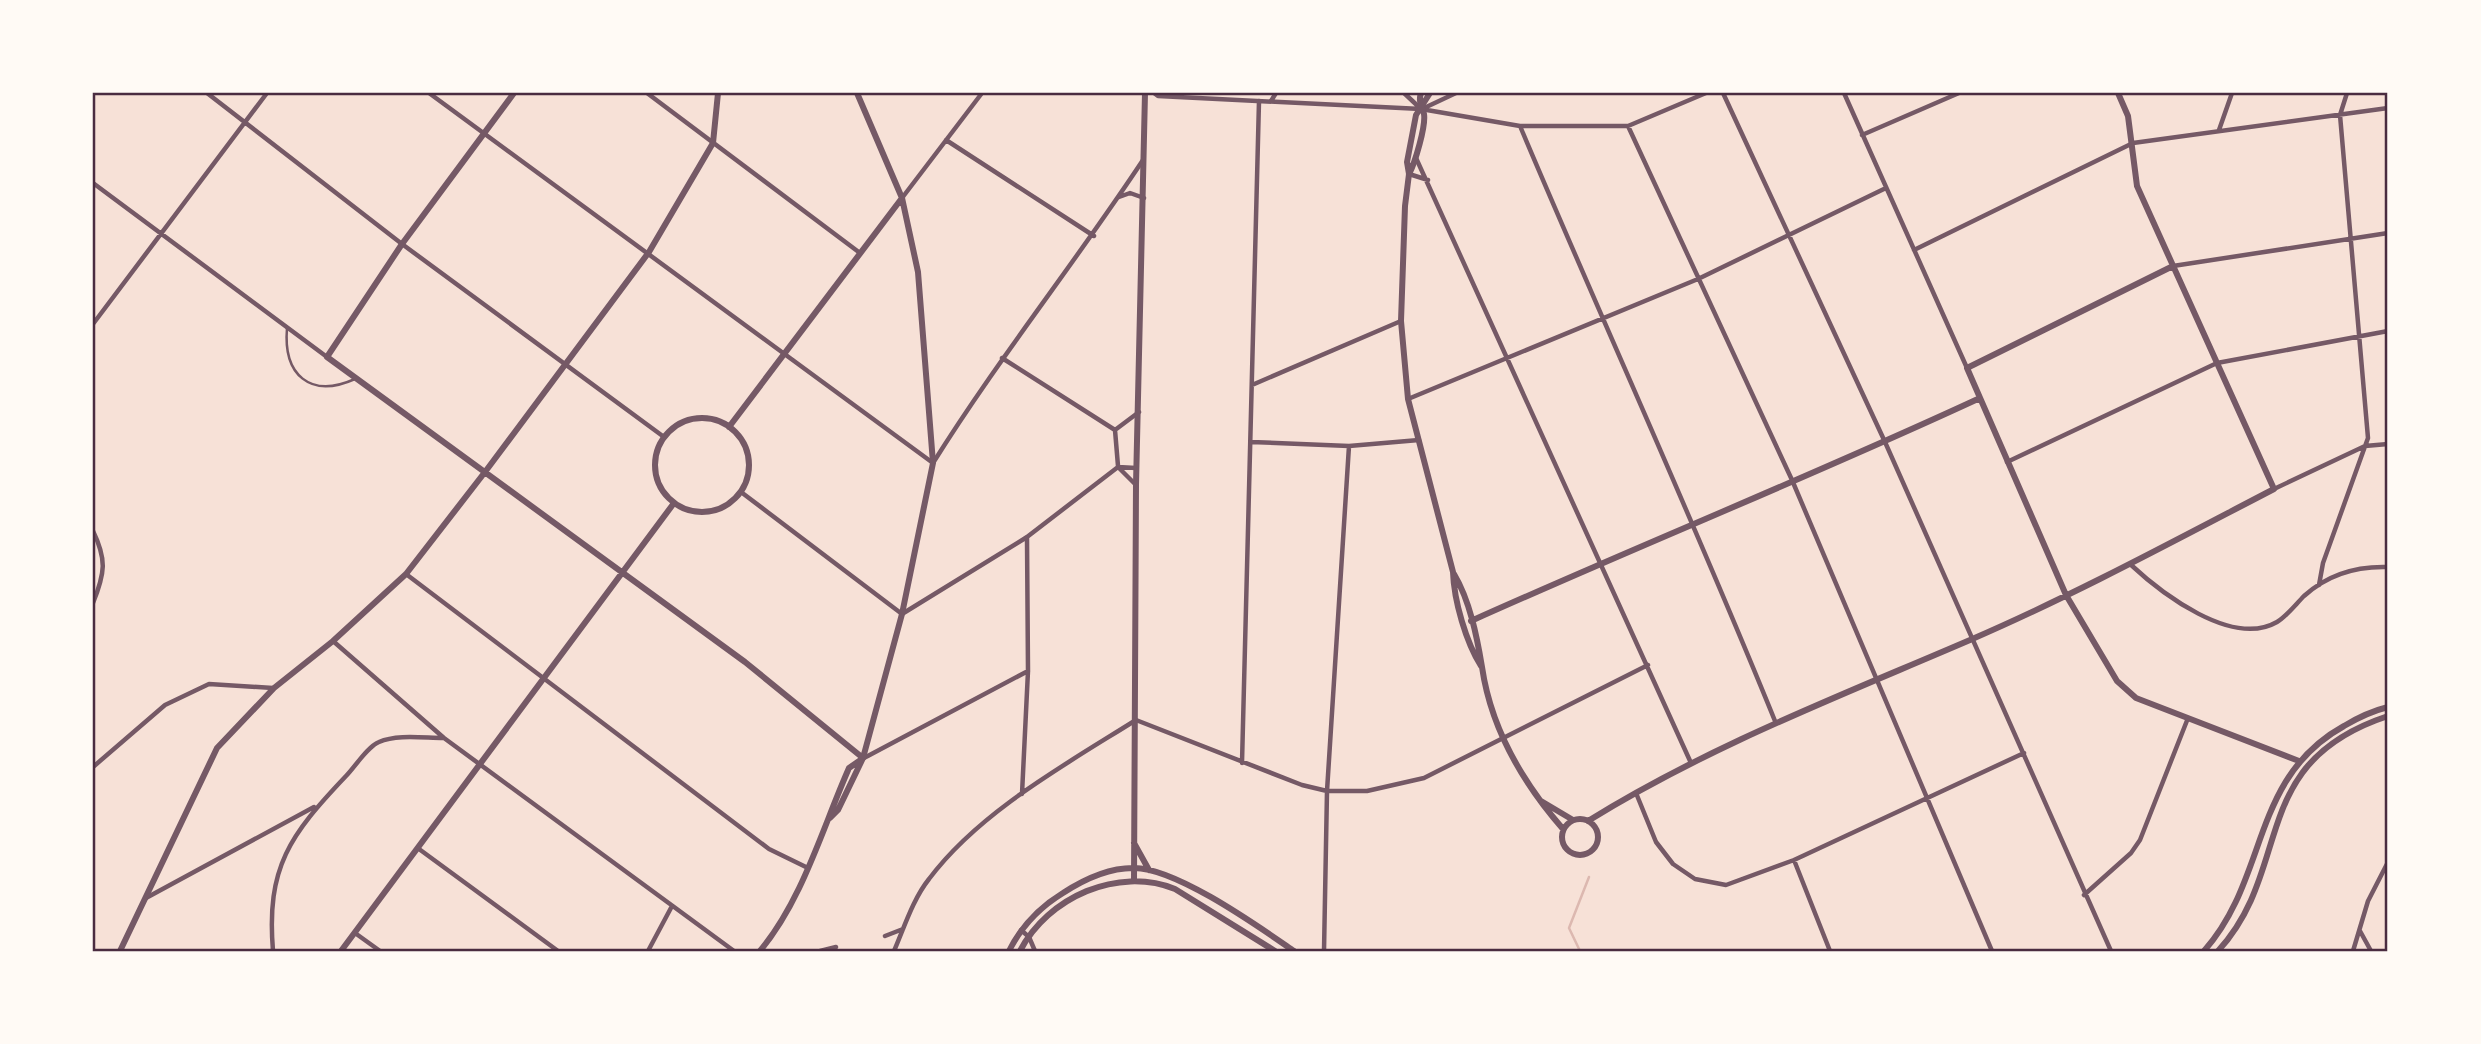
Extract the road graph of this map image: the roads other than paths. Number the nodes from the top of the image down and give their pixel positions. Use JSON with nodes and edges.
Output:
{"nodes":[{"id":1,"x":206,"y":93,"type":"edge"},
{"id":2,"x":267,"y":93,"type":"edge"},
{"id":3,"x":429,"y":93,"type":"edge"},
{"id":4,"x":514,"y":93,"type":"edge"},
{"id":5,"x":647,"y":93,"type":"edge"},
{"id":6,"x":718,"y":93,"type":"edge"},
{"id":7,"x":857,"y":93,"type":"edge"},
{"id":8,"x":982,"y":93,"type":"edge"},
{"id":9,"x":1145,"y":93,"type":"edge"},
{"id":10,"x":1154,"y":93,"type":"edge"},
{"id":11,"x":1276,"y":93,"type":"edge"},
{"id":12,"x":1404,"y":93,"type":"edge"},
{"id":13,"x":1421,"y":93,"type":"edge"},
{"id":14,"x":1430,"y":93,"type":"edge"},
{"id":15,"x":1457,"y":93,"type":"edge"},
{"id":16,"x":1706,"y":93,"type":"edge"},
{"id":17,"x":1723,"y":93,"type":"edge"},
{"id":18,"x":1844,"y":93,"type":"edge"},
{"id":19,"x":1959,"y":93,"type":"edge"},
{"id":20,"x":2118,"y":93,"type":"edge"},
{"id":21,"x":2232,"y":93,"type":"edge"},
{"id":22,"x":2347,"y":93,"type":"edge"},
{"id":23,"x":1259,"y":100,"type":"junction"},
{"id":24,"x":1270,"y":102,"type":"junction"},
{"id":25,"x":2388,"y":108,"type":"edge"},
{"id":26,"x":1421,"y":109,"type":"junction"},
{"id":27,"x":2340,"y":115,"type":"junction"},
{"id":28,"x":244,"y":123,"type":"junction"},
{"id":29,"x":1520,"y":126,"type":"junction"},
{"id":30,"x":1628,"y":126,"type":"junction"},
{"id":31,"x":2219,"y":130,"type":"junction"},
{"id":32,"x":484,"y":132,"type":"junction"},
{"id":33,"x":1862,"y":135,"type":"junction"},
{"id":34,"x":946,"y":140,"type":"junction"},
{"id":35,"x":713,"y":142,"type":"junction"},
{"id":36,"x":2133,"y":143,"type":"junction"},
{"id":37,"x":1146,"y":155,"type":"junction"},
{"id":38,"x":1416,"y":158,"type":"junction"},
{"id":39,"x":1409,"y":174,"type":"junction"},
{"id":40,"x":1429,"y":181,"type":"junction"},
{"id":41,"x":93,"y":183,"type":"edge"},
{"id":42,"x":1886,"y":188,"type":"junction"},
{"id":43,"x":902,"y":198,"type":"junction"},
{"id":44,"x":1118,"y":198,"type":"junction"},
{"id":45,"x":1145,"y":199,"type":"junction"},
{"id":46,"x":161,"y":233,"type":"junction"},
{"id":47,"x":2388,"y":233,"type":"edge"},
{"id":48,"x":1094,"y":236,"type":"junction"},
{"id":49,"x":1790,"y":236,"type":"junction"},
{"id":50,"x":2350,"y":240,"type":"junction"},
{"id":51,"x":402,"y":244,"type":"junction"},
{"id":52,"x":1914,"y":250,"type":"junction"},
{"id":53,"x":649,"y":252,"type":"junction"},
{"id":54,"x":860,"y":253,"type":"junction"},
{"id":55,"x":2173,"y":266,"type":"junction"},
{"id":56,"x":1698,"y":279,"type":"junction"},
{"id":57,"x":1602,"y":320,"type":"junction"},
{"id":58,"x":1401,"y":321,"type":"junction"},
{"id":59,"x":93,"y":324,"type":"edge"},
{"id":60,"x":287,"y":328,"type":"junction"},
{"id":61,"x":2388,"y":331,"type":"edge"},
{"id":62,"x":2358,"y":337,"type":"junction"},
{"id":63,"x":785,"y":354,"type":"junction"},
{"id":64,"x":327,"y":357,"type":"junction"},
{"id":65,"x":1002,"y":358,"type":"junction"},
{"id":66,"x":1509,"y":358,"type":"junction"},
{"id":67,"x":566,"y":363,"type":"junction"},
{"id":68,"x":2217,"y":363,"type":"junction"},
{"id":69,"x":1967,"y":368,"type":"junction"},
{"id":70,"x":356,"y":379,"type":"junction"},
{"id":71,"x":1252,"y":385,"type":"junction"},
{"id":72,"x":1980,"y":398,"type":"junction"},
{"id":73,"x":1408,"y":399,"type":"junction"},
{"id":74,"x":1139,"y":412,"type":"junction"},
{"id":75,"x":729,"y":427,"type":"junction"},
{"id":76,"x":1115,"y":430,"type":"junction"},
{"id":77,"x":664,"y":437,"type":"junction"},
{"id":78,"x":1419,"y":440,"type":"junction"},
{"id":79,"x":1251,"y":442,"type":"junction"},
{"id":80,"x":1885,"y":442,"type":"junction"},
{"id":81,"x":2388,"y":444,"type":"edge"},
{"id":82,"x":1349,"y":446,"type":"junction"},
{"id":83,"x":2365,"y":446,"type":"junction"},
{"id":84,"x":933,"y":463,"type":"junction"},
{"id":85,"x":2007,"y":463,"type":"junction"},
{"id":86,"x":1118,"y":467,"type":"junction"},
{"id":87,"x":1137,"y":468,"type":"junction"},
{"id":88,"x":485,"y":472,"type":"junction"},
{"id":89,"x":1792,"y":480,"type":"junction"},
{"id":90,"x":1136,"y":485,"type":"junction"},
{"id":91,"x":2274,"y":489,"type":"junction"},
{"id":92,"x":741,"y":492,"type":"junction"},
{"id":93,"x":674,"y":503,"type":"junction"},
{"id":94,"x":1695,"y":526,"type":"junction"},
{"id":95,"x":93,"y":531,"type":"edge"},
{"id":96,"x":1027,"y":537,"type":"junction"},
{"id":97,"x":1601,"y":562,"type":"junction"},
{"id":98,"x":2130,"y":564,"type":"junction"},
{"id":99,"x":2388,"y":567,"type":"edge"},
{"id":100,"x":621,"y":572,"type":"junction"},
{"id":101,"x":1453,"y":572,"type":"junction"},
{"id":102,"x":406,"y":574,"type":"junction"},
{"id":103,"x":2319,"y":585,"type":"junction"},
{"id":104,"x":2066,"y":595,"type":"junction"},
{"id":105,"x":93,"y":603,"type":"edge"},
{"id":106,"x":902,"y":614,"type":"junction"},
{"id":107,"x":1471,"y":621,"type":"junction"},
{"id":108,"x":1973,"y":639,"type":"junction"},
{"id":109,"x":333,"y":641,"type":"junction"},
{"id":110,"x":1648,"y":665,"type":"junction"},
{"id":111,"x":1481,"y":666,"type":"junction"},
{"id":112,"x":1028,"y":671,"type":"junction"},
{"id":113,"x":543,"y":678,"type":"junction"},
{"id":114,"x":1878,"y":678,"type":"junction"},
{"id":115,"x":274,"y":688,"type":"junction"},
{"id":116,"x":2388,"y":707,"type":"edge"},
{"id":117,"x":2388,"y":716,"type":"edge"},
{"id":118,"x":2189,"y":717,"type":"junction"},
{"id":119,"x":1136,"y":720,"type":"junction"},
{"id":120,"x":1774,"y":721,"type":"junction"},
{"id":121,"x":444,"y":738,"type":"junction"},
{"id":122,"x":1503,"y":740,"type":"junction"},
{"id":123,"x":2024,"y":753,"type":"junction"},
{"id":124,"x":863,"y":758,"type":"junction"},
{"id":125,"x":2300,"y":761,"type":"junction"},
{"id":126,"x":482,"y":763,"type":"junction"},
{"id":127,"x":1242,"y":763,"type":"junction"},
{"id":128,"x":1691,"y":764,"type":"junction"},
{"id":129,"x":93,"y":767,"type":"edge"},
{"id":130,"x":1327,"y":791,"type":"junction"},
{"id":131,"x":1635,"y":792,"type":"junction"},
{"id":132,"x":1023,"y":794,"type":"junction"},
{"id":133,"x":1926,"y":797,"type":"junction"},
{"id":134,"x":1536,"y":798,"type":"junction"},
{"id":135,"x":318,"y":805,"type":"junction"},
{"id":136,"x":1573,"y":820,"type":"junction"},
{"id":137,"x":1588,"y":821,"type":"junction"},
{"id":138,"x":1563,"y":829,"type":"junction"},
{"id":139,"x":1134,"y":841,"type":"junction"},
{"id":140,"x":419,"y":849,"type":"junction"},
{"id":141,"x":1794,"y":860,"type":"junction"},
{"id":142,"x":2388,"y":862,"type":"edge"},
{"id":143,"x":1134,"y":867,"type":"junction"},
{"id":144,"x":808,"y":868,"type":"junction"},
{"id":145,"x":1149,"y":870,"type":"junction"},
{"id":146,"x":1135,"y":880,"type":"junction"},
{"id":147,"x":2084,"y":895,"type":"junction"},
{"id":148,"x":146,"y":898,"type":"junction"},
{"id":149,"x":672,"y":906,"type":"junction"},
{"id":150,"x":904,"y":929,"type":"junction"},
{"id":151,"x":1021,"y":930,"type":"junction"},
{"id":152,"x":2360,"y":930,"type":"junction"},
{"id":153,"x":355,"y":932,"type":"junction"},
{"id":154,"x":885,"y":936,"type":"dead end"},
{"id":155,"x":1029,"y":937,"type":"junction"},
{"id":156,"x":771,"y":942,"type":"junction"},
{"id":157,"x":836,"y":947,"type":"dead end"},
{"id":158,"x":120,"y":951,"type":"edge"},
{"id":159,"x":273,"y":951,"type":"edge"},
{"id":160,"x":341,"y":951,"type":"edge"},
{"id":161,"x":380,"y":951,"type":"edge"},
{"id":162,"x":558,"y":951,"type":"edge"},
{"id":163,"x":648,"y":951,"type":"edge"},
{"id":164,"x":734,"y":951,"type":"edge"},
{"id":165,"x":760,"y":951,"type":"edge"},
{"id":166,"x":771,"y":951,"type":"edge"},
{"id":167,"x":820,"y":951,"type":"edge"},
{"id":168,"x":894,"y":951,"type":"edge"},
{"id":169,"x":1009,"y":951,"type":"edge"},
{"id":170,"x":1020,"y":951,"type":"edge"},
{"id":171,"x":1035,"y":951,"type":"edge"},
{"id":172,"x":1275,"y":951,"type":"edge"},
{"id":173,"x":1294,"y":951,"type":"edge"},
{"id":174,"x":1324,"y":951,"type":"edge"},
{"id":175,"x":1830,"y":951,"type":"edge"},
{"id":176,"x":1992,"y":951,"type":"edge"},
{"id":177,"x":2111,"y":951,"type":"edge"},
{"id":178,"x":2204,"y":951,"type":"edge"},
{"id":179,"x":2218,"y":951,"type":"edge"},
{"id":180,"x":2353,"y":951,"type":"edge"},
{"id":181,"x":2371,"y":951,"type":"edge"}],
"edges":[{"from":1,"to":28,"type":"street"},
{"from":2,"to":28,"type":"street"},
{"from":3,"to":32,"type":"street"},
{"from":4,"to":32,"type":"street"},
{"from":5,"to":35,"type":"street"},
{"from":6,"to":35,"type":"street"},
{"from":7,"to":43,"type":"street"},
{"from":8,"to":34,"type":"street"},
{"from":9,"to":37,"type":"street"},
{"from":10,"to":23,"type":"street"},
{"from":11,"to":24,"type":"street"},
{"from":12,"to":26,"type":"street"},
{"from":13,"to":26,"type":"street"},
{"from":14,"to":26,"type":"street"},
{"from":15,"to":26,"type":"street"},
{"from":16,"to":30,"type":"street"},
{"from":17,"to":49,"type":"street"},
{"from":18,"to":33,"type":"street"},
{"from":19,"to":33,"type":"street"},
{"from":20,"to":36,"type":"street"},
{"from":21,"to":31,"type":"street"},
{"from":22,"to":27,"type":"street"},
{"from":23,"to":24,"type":"street"},
{"from":23,"to":71,"type":"street"},
{"from":24,"to":26,"type":"street"},
{"from":25,"to":27,"type":"street"},
{"from":26,"to":29,"type":"street"},
{"from":26,"to":38,"type":"street"},
{"from":26,"to":39,"type":"street"},
{"from":27,"to":31,"type":"street"},
{"from":27,"to":50,"type":"street"},
{"from":28,"to":46,"type":"street"},
{"from":28,"to":51,"type":"street"},
{"from":29,"to":30,"type":"street"},
{"from":29,"to":57,"type":"street"},
{"from":30,"to":56,"type":"street"},
{"from":31,"to":36,"type":"street"},
{"from":32,"to":51,"type":"street"},
{"from":32,"to":53,"type":"street"},
{"from":33,"to":42,"type":"street"},
{"from":34,"to":43,"type":"street"},
{"from":34,"to":48,"type":"street"},
{"from":35,"to":53,"type":"street"},
{"from":35,"to":54,"type":"street"},
{"from":36,"to":52,"type":"street"},
{"from":36,"to":55,"type":"street"},
{"from":37,"to":44,"type":"street"},
{"from":37,"to":45,"type":"street"},
{"from":38,"to":39,"type":"street"},
{"from":38,"to":40,"type":"street"},
{"from":39,"to":40,"type":"street"},
{"from":39,"to":58,"type":"street"},
{"from":40,"to":66,"type":"street"},
{"from":41,"to":46,"type":"street"},
{"from":42,"to":49,"type":"street"},
{"from":42,"to":52,"type":"street"},
{"from":43,"to":54,"type":"street"},
{"from":43,"to":84,"type":"street"},
{"from":44,"to":45,"type":"street"},
{"from":44,"to":48,"type":"street"},
{"from":45,"to":74,"type":"street"},
{"from":46,"to":59,"type":"street"},
{"from":46,"to":60,"type":"street"},
{"from":47,"to":50,"type":"street"},
{"from":48,"to":65,"type":"street"},
{"from":49,"to":56,"type":"street"},
{"from":49,"to":80,"type":"street"},
{"from":50,"to":55,"type":"street"},
{"from":50,"to":62,"type":"street"},
{"from":51,"to":64,"type":"street"},
{"from":51,"to":67,"type":"street"},
{"from":52,"to":69,"type":"street"},
{"from":53,"to":63,"type":"street"},
{"from":53,"to":67,"type":"street"},
{"from":54,"to":63,"type":"street"},
{"from":55,"to":68,"type":"street"},
{"from":55,"to":69,"type":"street"},
{"from":56,"to":57,"type":"street"},
{"from":56,"to":89,"type":"street"},
{"from":57,"to":66,"type":"street"},
{"from":57,"to":94,"type":"street"},
{"from":58,"to":71,"type":"street"},
{"from":58,"to":73,"type":"street"},
{"from":60,"to":64,"type":"street"},
{"from":60,"to":70,"type":"lane"},
{"from":61,"to":62,"type":"street"},
{"from":62,"to":68,"type":"street"},
{"from":62,"to":83,"type":"street"},
{"from":63,"to":75,"type":"street"},
{"from":63,"to":84,"type":"street"},
{"from":64,"to":70,"type":"street"},
{"from":65,"to":76,"type":"street"},
{"from":65,"to":84,"type":"street"},
{"from":66,"to":73,"type":"street"},
{"from":66,"to":97,"type":"street"},
{"from":67,"to":77,"type":"street"},
{"from":67,"to":88,"type":"street"},
{"from":68,"to":85,"type":"street"},
{"from":68,"to":91,"type":"street"},
{"from":69,"to":72,"type":"street"},
{"from":70,"to":88,"type":"street"},
{"from":71,"to":79,"type":"street"},
{"from":72,"to":80,"type":"street"},
{"from":72,"to":85,"type":"street"},
{"from":73,"to":78,"type":"street"},
{"from":74,"to":76,"type":"street"},
{"from":74,"to":87,"type":"street"},
{"from":75,"to":77,"type":"street"},
{"from":75,"to":92,"type":"street"},
{"from":76,"to":86,"type":"street"},
{"from":77,"to":93,"type":"street"},
{"from":78,"to":82,"type":"street"},
{"from":78,"to":101,"type":"street"},
{"from":79,"to":82,"type":"street"},
{"from":79,"to":127,"type":"street"},
{"from":80,"to":89,"type":"street"},
{"from":80,"to":108,"type":"street"},
{"from":81,"to":83,"type":"street"},
{"from":82,"to":130,"type":"street"},
{"from":83,"to":91,"type":"street"},
{"from":83,"to":103,"type":"street"},
{"from":84,"to":106,"type":"street"},
{"from":85,"to":104,"type":"street"},
{"from":86,"to":87,"type":"street"},
{"from":86,"to":90,"type":"street"},
{"from":86,"to":96,"type":"street"},
{"from":87,"to":90,"type":"street"},
{"from":88,"to":100,"type":"street"},
{"from":88,"to":102,"type":"street"},
{"from":89,"to":94,"type":"street"},
{"from":89,"to":114,"type":"street"},
{"from":90,"to":119,"type":"street"},
{"from":91,"to":98,"type":"street"},
{"from":92,"to":93,"type":"street"},
{"from":92,"to":106,"type":"street"},
{"from":93,"to":100,"type":"street"},
{"from":94,"to":97,"type":"street"},
{"from":94,"to":120,"type":"street"},
{"from":95,"to":105,"type":"street"},
{"from":96,"to":106,"type":"street"},
{"from":96,"to":112,"type":"street"},
{"from":97,"to":107,"type":"street"},
{"from":97,"to":110,"type":"street"},
{"from":98,"to":103,"type":"street"},
{"from":98,"to":104,"type":"street"},
{"from":99,"to":103,"type":"street"},
{"from":100,"to":113,"type":"street"},
{"from":100,"to":124,"type":"street"},
{"from":101,"to":107,"type":"street"},
{"from":101,"to":111,"type":"street"},
{"from":102,"to":109,"type":"street"},
{"from":102,"to":113,"type":"street"},
{"from":104,"to":108,"type":"street"},
{"from":104,"to":118,"type":"street"},
{"from":106,"to":124,"type":"street"},
{"from":107,"to":111,"type":"street"},
{"from":108,"to":114,"type":"street"},
{"from":108,"to":123,"type":"street"},
{"from":109,"to":115,"type":"street"},
{"from":109,"to":121,"type":"street"},
{"from":110,"to":122,"type":"street"},
{"from":110,"to":128,"type":"street"},
{"from":111,"to":122,"type":"street"},
{"from":112,"to":124,"type":"street"},
{"from":112,"to":132,"type":"street"},
{"from":113,"to":126,"type":"street"},
{"from":113,"to":144,"type":"street"},
{"from":114,"to":120,"type":"street"},
{"from":114,"to":133,"type":"street"},
{"from":115,"to":129,"type":"street"},
{"from":115,"to":148,"type":"street"},
{"from":116,"to":125,"type":"street"},
{"from":117,"to":179,"type":"street"},
{"from":118,"to":125,"type":"street"},
{"from":118,"to":147,"type":"street"},
{"from":119,"to":127,"type":"street"},
{"from":119,"to":132,"type":"street"},
{"from":119,"to":139,"type":"street"},
{"from":120,"to":128,"type":"street"},
{"from":121,"to":126,"type":"street"},
{"from":121,"to":135,"type":"street"},
{"from":122,"to":130,"type":"street"},
{"from":122,"to":134,"type":"street"},
{"from":123,"to":133,"type":"street"},
{"from":123,"to":147,"type":"street"},
{"from":124,"to":144,"type":"street"},
{"from":125,"to":178,"type":"street"},
{"from":126,"to":140,"type":"street"},
{"from":126,"to":149,"type":"street"},
{"from":127,"to":130,"type":"street"},
{"from":128,"to":131,"type":"street"},
{"from":130,"to":174,"type":"street"},
{"from":131,"to":137,"type":"street"},
{"from":131,"to":141,"type":"street"},
{"from":132,"to":150,"type":"street"},
{"from":133,"to":141,"type":"street"},
{"from":133,"to":176,"type":"street"},
{"from":134,"to":136,"type":"street"},
{"from":134,"to":138,"type":"street"},
{"from":135,"to":148,"type":"street"},
{"from":135,"to":159,"type":"street"},
{"from":136,"to":137,"type":"street"},
{"from":136,"to":138,"type":"street"},
{"from":137,"to":138,"type":"street"},
{"from":139,"to":143,"type":"street"},
{"from":139,"to":145,"type":"street"},
{"from":140,"to":153,"type":"street"},
{"from":140,"to":162,"type":"street"},
{"from":141,"to":175,"type":"street"},
{"from":142,"to":152,"type":"street"},
{"from":143,"to":145,"type":"street"},
{"from":143,"to":146,"type":"street"},
{"from":143,"to":151,"type":"street"},
{"from":144,"to":156,"type":"street"},
{"from":145,"to":173,"type":"street"},
{"from":146,"to":155,"type":"street"},
{"from":146,"to":172,"type":"street"},
{"from":147,"to":177,"type":"street"},
{"from":148,"to":158,"type":"street"},
{"from":149,"to":163,"type":"street"},
{"from":149,"to":164,"type":"street"},
{"from":150,"to":154,"type":"street"},
{"from":150,"to":168,"type":"street"},
{"from":151,"to":155,"type":"street"},
{"from":151,"to":169,"type":"street"},
{"from":152,"to":180,"type":"street"},
{"from":152,"to":181,"type":"street"},
{"from":153,"to":160,"type":"street"},
{"from":153,"to":161,"type":"street"},
{"from":155,"to":170,"type":"street"},
{"from":155,"to":171,"type":"street"},
{"from":156,"to":165,"type":"street"},
{"from":156,"to":166,"type":"street"},
{"from":157,"to":167,"type":"street"}]}
